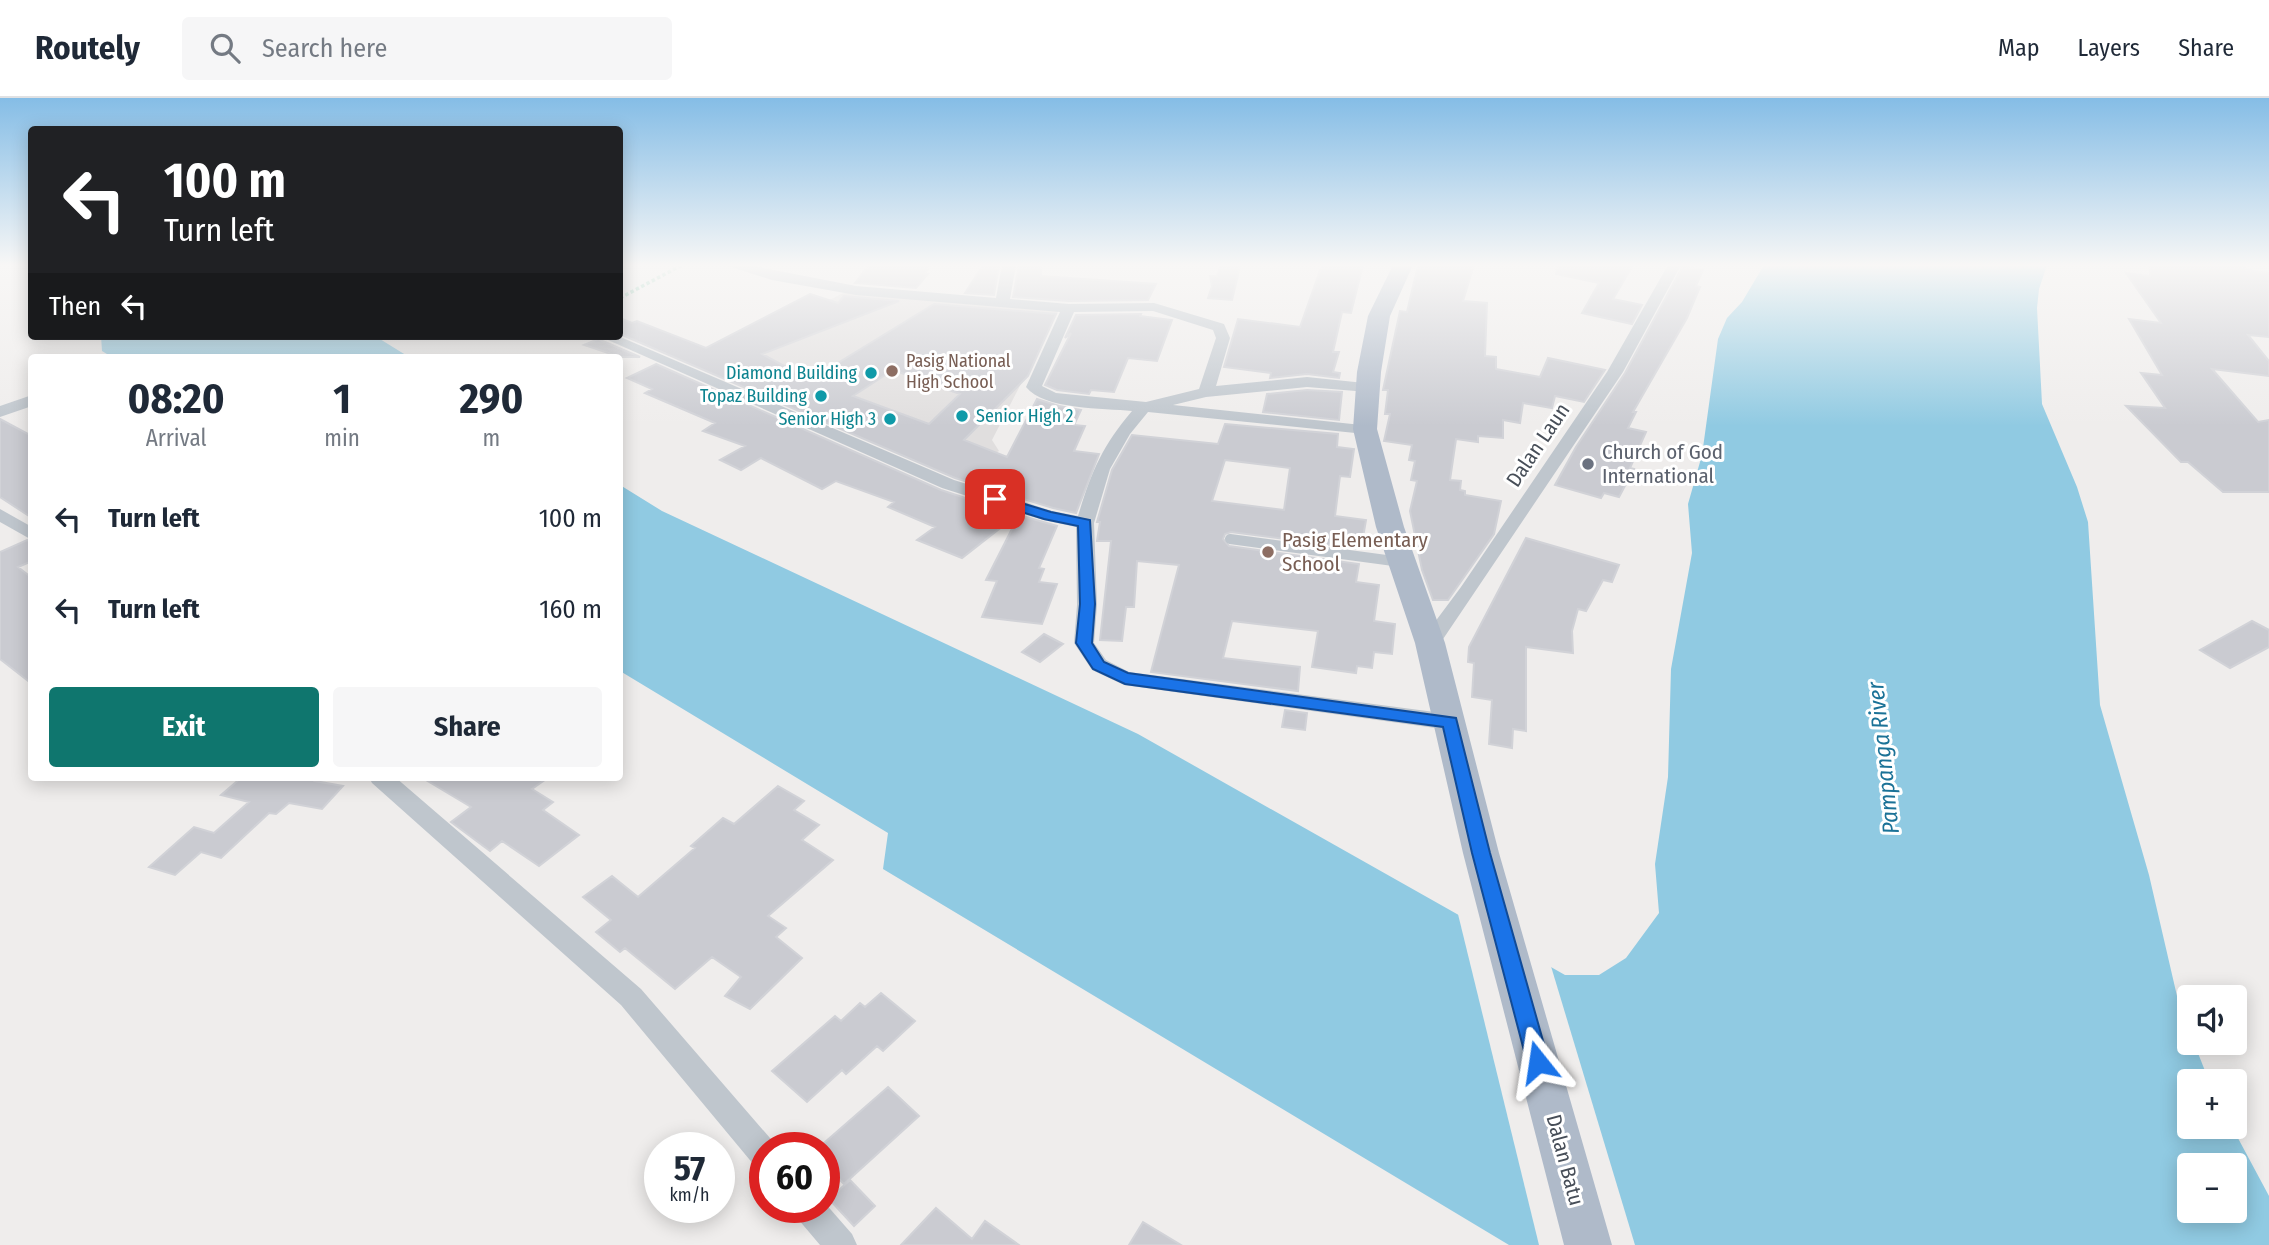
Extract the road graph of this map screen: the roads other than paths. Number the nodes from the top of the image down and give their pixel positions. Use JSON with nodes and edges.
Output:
{"nodes":[{"id":1,"x":1064,"y":319,"type":"edge"},
{"id":2,"x":1191,"y":319,"type":"edge"},
{"id":3,"x":1379,"y":319,"type":"edge"},
{"id":4,"x":1645,"y":319,"type":"edge"},
{"id":5,"x":615,"y":340,"type":"edge"},
{"id":6,"x":1368,"y":387,"type":"junction"},
{"id":7,"x":1206,"y":392,"type":"junction"},
{"id":8,"x":28,"y":402,"type":"edge"},
{"id":9,"x":1143,"y":408,"type":"junction"},
{"id":10,"x":0,"y":412,"type":"edge"},
{"id":11,"x":1365,"y":429,"type":"junction"},
{"id":12,"x":0,"y":514,"type":"edge"},
{"id":13,"x":1085,"y":523,"type":"junction"},
{"id":14,"x":28,"y":532,"type":"edge"},
{"id":15,"x":1230,"y":539,"type":"dead end"},
{"id":16,"x":1402,"y":562,"type":"junction"},
{"id":17,"x":1430,"y":643,"type":"junction"},
{"id":18,"x":1450,"y":722,"type":"junction"},
{"id":19,"x":385,"y":781,"type":"edge"},
{"id":20,"x":749,"y":1136,"type":"edge"},
{"id":21,"x":822,"y":1223,"type":"edge"},
{"id":22,"x":841,"y":1245,"type":"edge"},
{"id":23,"x":1588,"y":1245,"type":"edge"}],
"edges":[{"from":1,"to":9,"type":"street"},
{"from":2,"to":7,"type":"street"},
{"from":3,"to":6,"type":"main road","name":"Dalan Batu"},
{"from":4,"to":17,"type":"street","name":"Dalan Laun"},
{"from":5,"to":13,"type":"street"},
{"from":6,"to":7,"type":"street"},
{"from":6,"to":11,"type":"main road","name":"Dalan Batu"},
{"from":7,"to":9,"type":"street"},
{"from":8,"to":10,"type":"street"},
{"from":9,"to":11,"type":"street"},
{"from":9,"to":13,"type":"street"},
{"from":11,"to":16,"type":"main road","name":"Dalan Batu"},
{"from":12,"to":14,"type":"street"},
{"from":13,"to":18,"type":"street"},
{"from":15,"to":16,"type":"lane"},
{"from":16,"to":17,"type":"main road","name":"Dalan Batu"},
{"from":17,"to":18,"type":"main road","name":"Dalan Batu"},
{"from":18,"to":23,"type":"main road","name":"Dalan Batu"},
{"from":19,"to":20,"type":"street"},
{"from":21,"to":22,"type":"street"}]}
